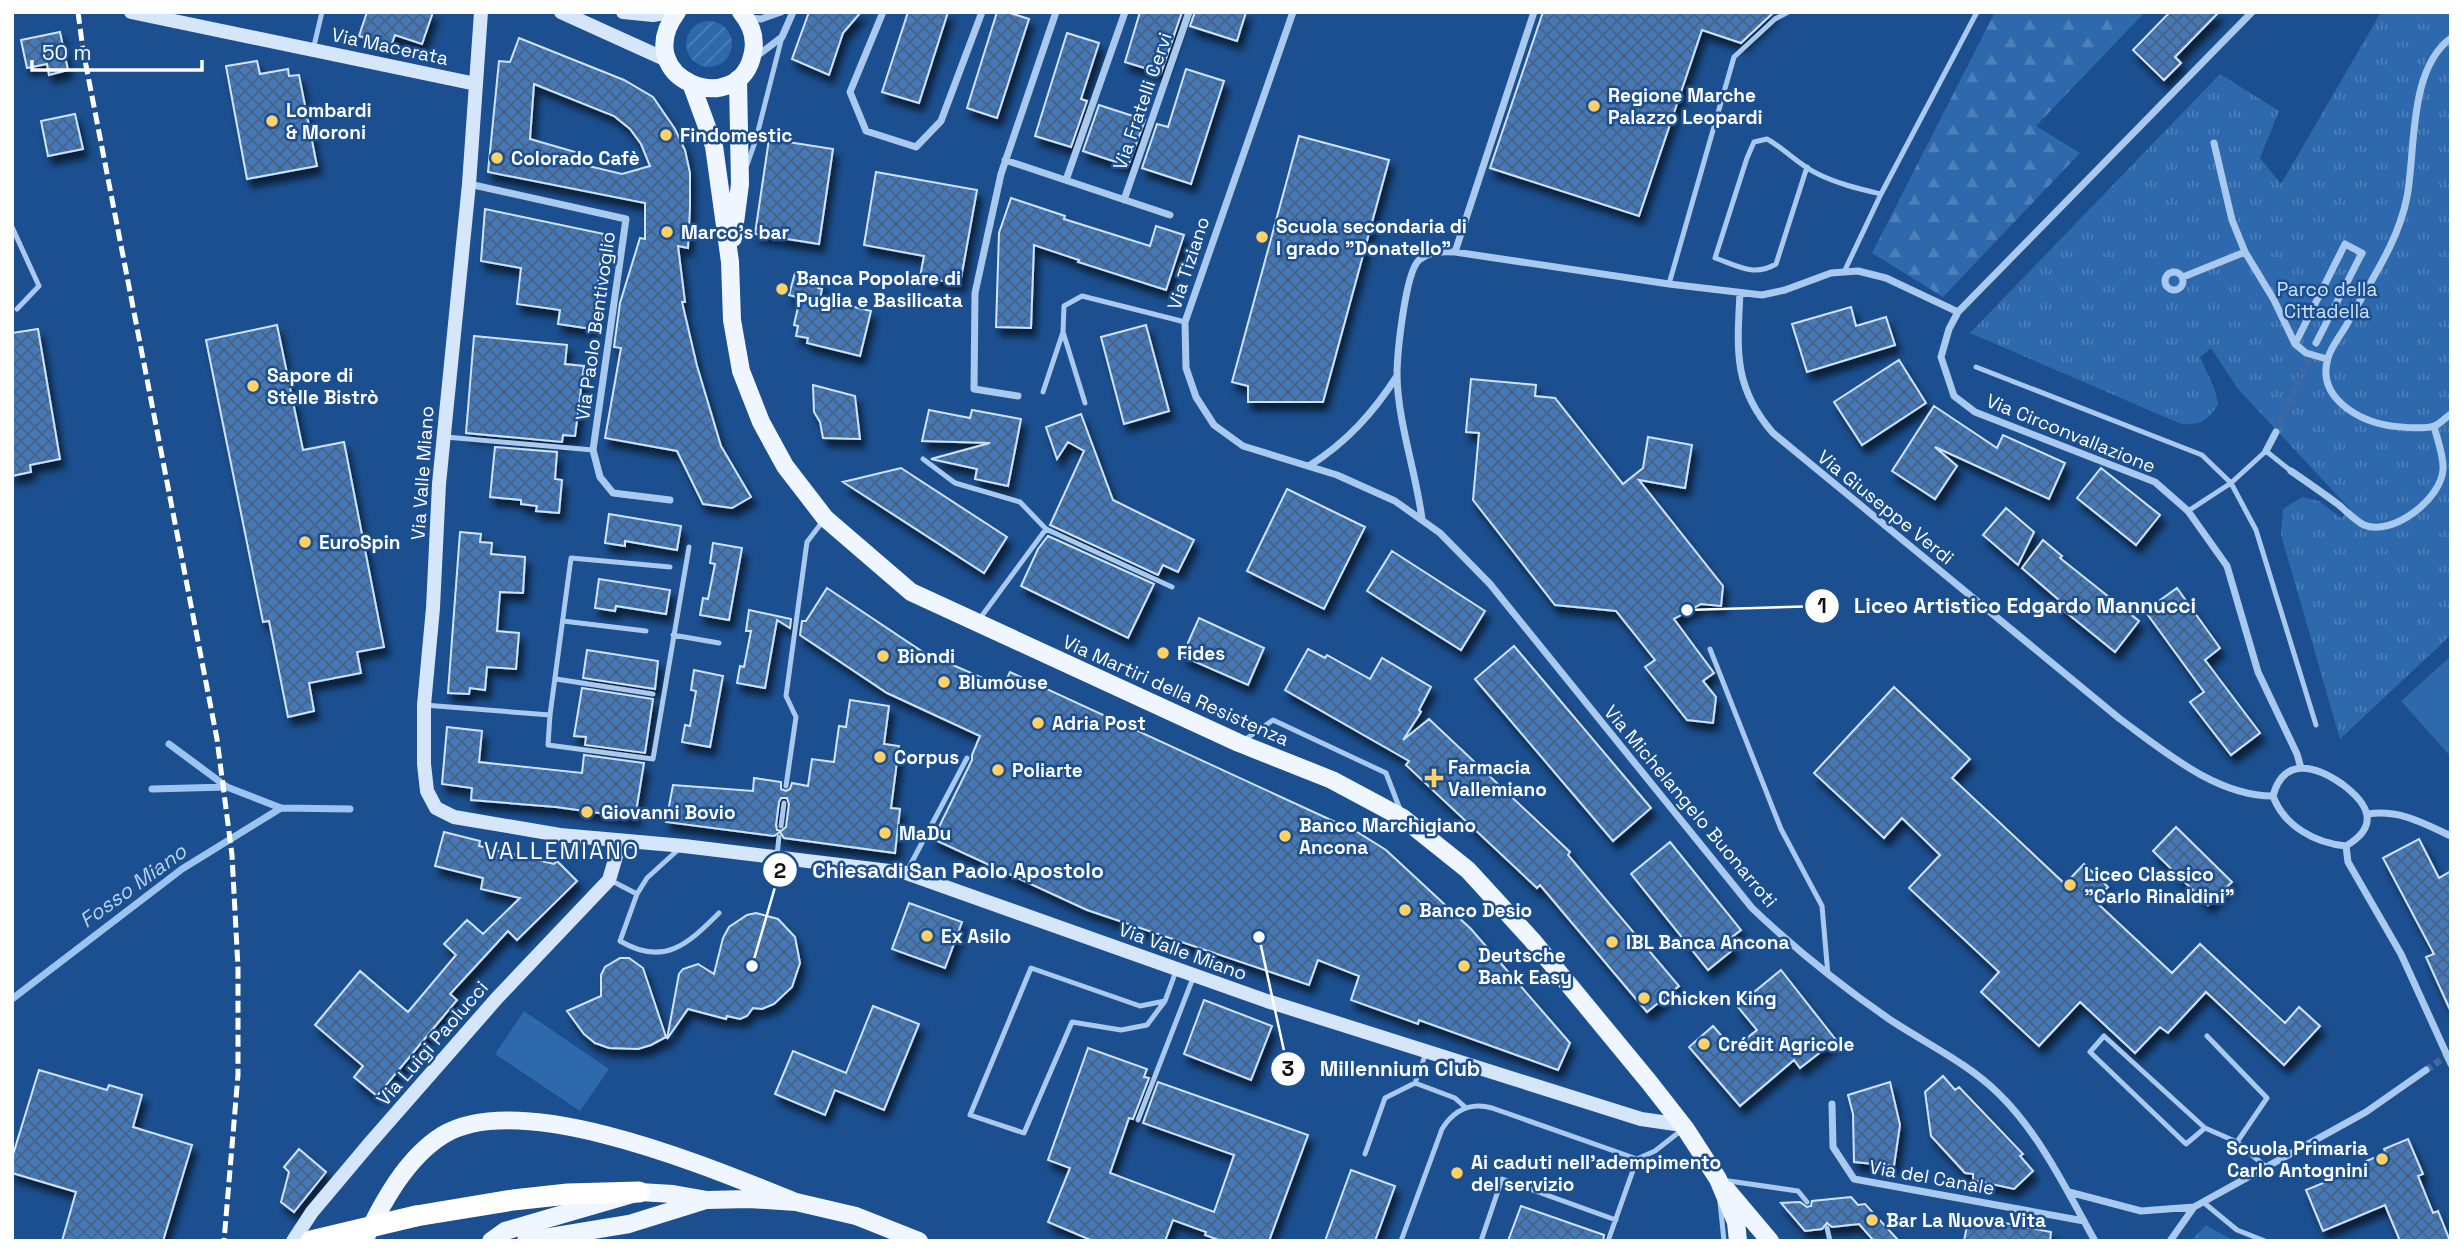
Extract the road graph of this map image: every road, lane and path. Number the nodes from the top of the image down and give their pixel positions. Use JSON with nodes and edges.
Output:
{"nodes":[{"id":1,"x":131,"y":12,"type":"edge"},
{"id":2,"x":322,"y":12,"type":"edge"},
{"id":3,"x":481,"y":12,"type":"edge"},
{"id":4,"x":561,"y":12,"type":"edge"},
{"id":5,"x":623,"y":12,"type":"edge"},
{"id":6,"x":671,"y":12,"type":"edge"},
{"id":7,"x":677,"y":12,"type":"edge"},
{"id":8,"x":781,"y":12,"type":"edge"},
{"id":9,"x":793,"y":12,"type":"edge"},
{"id":10,"x":883,"y":12,"type":"edge"},
{"id":11,"x":982,"y":12,"type":"edge"},
{"id":12,"x":1056,"y":12,"type":"edge"},
{"id":13,"x":1125,"y":12,"type":"edge"},
{"id":14,"x":1189,"y":12,"type":"edge"},
{"id":15,"x":1293,"y":12,"type":"edge"},
{"id":16,"x":1534,"y":12,"type":"edge"},
{"id":17,"x":1788,"y":12,"type":"edge"},
{"id":18,"x":1977,"y":12,"type":"edge"},
{"id":19,"x":2252,"y":12,"type":"edge"},
{"id":20,"x":628,"y":13,"type":"edge"},
{"id":21,"x":744,"y":15,"type":"edge"},
{"id":22,"x":782,"y":37,"type":"junction"},
{"id":23,"x":2451,"y":38,"type":"edge"},
{"id":24,"x":313,"y":50,"type":"junction"},
{"id":25,"x":667,"y":60,"type":"junction"},
{"id":26,"x":751,"y":60,"type":"junction"},
{"id":27,"x":738,"y":79,"type":"junction"},
{"id":28,"x":476,"y":84,"type":"junction"},
{"id":29,"x":692,"y":86,"type":"junction"},
{"id":30,"x":2214,"y":144,"type":"dead end"},
{"id":31,"x":1005,"y":160,"type":"junction"},
{"id":32,"x":1807,"y":167,"type":"junction"},
{"id":33,"x":1066,"y":180,"type":"junction"},
{"id":34,"x":469,"y":184,"type":"junction"},
{"id":35,"x":740,"y":184,"type":"junction"},
{"id":36,"x":1881,"y":194,"type":"junction"},
{"id":37,"x":1124,"y":200,"type":"junction"},
{"id":38,"x":1170,"y":215,"type":"dead end"},
{"id":39,"x":12,"y":227,"type":"edge"},
{"id":40,"x":1455,"y":252,"type":"junction"},
{"id":41,"x":2245,"y":252,"type":"junction"},
{"id":42,"x":730,"y":262,"type":"junction"},
{"id":43,"x":1845,"y":270,"type":"junction"},
{"id":44,"x":2183,"y":278,"type":"dead end"},
{"id":45,"x":1669,"y":284,"type":"junction"},
{"id":46,"x":1740,"y":293,"type":"junction"},
{"id":47,"x":17,"y":309,"type":"dead end"},
{"id":48,"x":1958,"y":312,"type":"junction"},
{"id":49,"x":1185,"y":322,"type":"junction"},
{"id":50,"x":1063,"y":332,"type":"junction"},
{"id":51,"x":2316,"y":342,"type":"tunnel mouth"},
{"id":52,"x":2295,"y":344,"type":"junction"},
{"id":53,"x":2328,"y":359,"type":"junction"},
{"id":54,"x":1976,"y":367,"type":"dead end"},
{"id":55,"x":1397,"y":375,"type":"junction"},
{"id":56,"x":1043,"y":392,"type":"dead end"},
{"id":57,"x":1018,"y":396,"type":"dead end"},
{"id":58,"x":1085,"y":403,"type":"dead end"},
{"id":59,"x":2451,"y":414,"type":"edge"},
{"id":60,"x":2434,"y":426,"type":"junction"},
{"id":61,"x":2277,"y":432,"type":"tunnel mouth"},
{"id":62,"x":444,"y":437,"type":"junction"},
{"id":63,"x":593,"y":450,"type":"junction"},
{"id":64,"x":2266,"y":451,"type":"junction"},
{"id":65,"x":923,"y":459,"type":"dead end"},
{"id":66,"x":1309,"y":466,"type":"junction"},
{"id":67,"x":2291,"y":471,"type":"joint"},
{"id":68,"x":2231,"y":483,"type":"junction"},
{"id":69,"x":670,"y":500,"type":"dead end"},
{"id":70,"x":2188,"y":511,"type":"junction"},
{"id":71,"x":825,"y":518,"type":"junction"},
{"id":72,"x":1422,"y":519,"type":"junction"},
{"id":73,"x":1046,"y":529,"type":"junction"},
{"id":74,"x":689,"y":547,"type":"dead end"},
{"id":75,"x":670,"y":567,"type":"dead end"},
{"id":76,"x":1172,"y":587,"type":"dead end"},
{"id":77,"x":563,"y":621,"type":"junction"},
{"id":78,"x":976,"y":624,"type":"junction"},
{"id":79,"x":646,"y":631,"type":"dead end"},
{"id":80,"x":673,"y":635,"type":"junction"},
{"id":81,"x":719,"y":643,"type":"dead end"},
{"id":82,"x":1710,"y":649,"type":"dead end"},
{"id":83,"x":556,"y":679,"type":"junction"},
{"id":84,"x":653,"y":694,"type":"dead end"},
{"id":85,"x":424,"y":705,"type":"junction"},
{"id":86,"x":550,"y":715,"type":"junction"},
{"id":87,"x":2316,"y":725,"type":"dead end"},
{"id":88,"x":1239,"y":743,"type":"junction"},
{"id":89,"x":967,"y":758,"type":"dead end"},
{"id":90,"x":2301,"y":768,"type":"junction"},
{"id":91,"x":786,"y":786,"type":"dead end"},
{"id":92,"x":2273,"y":796,"type":"junction"},
{"id":93,"x":784,"y":803,"type":"dead end"},
{"id":94,"x":2368,"y":814,"type":"junction"},
{"id":95,"x":1404,"y":818,"type":"junction"},
{"id":96,"x":781,"y":826,"type":"dead end"},
{"id":97,"x":2451,"y":836,"type":"edge"},
{"id":98,"x":779,"y":837,"type":"dead end"},
{"id":99,"x":616,"y":841,"type":"junction"},
{"id":100,"x":684,"y":846,"type":"junction"},
{"id":101,"x":2346,"y":846,"type":"junction"},
{"id":102,"x":777,"y":858,"type":"junction"},
{"id":103,"x":906,"y":873,"type":"junction"},
{"id":104,"x":609,"y":880,"type":"junction"},
{"id":105,"x":638,"y":894,"type":"junction"},
{"id":106,"x":719,"y":914,"type":"dead end"},
{"id":107,"x":1177,"y":968,"type":"junction"},
{"id":108,"x":1194,"y":975,"type":"junction"},
{"id":109,"x":1828,"y":975,"type":"junction"},
{"id":110,"x":1164,"y":1002,"type":"junction"},
{"id":111,"x":2207,"y":1036,"type":"dead end"},
{"id":112,"x":1427,"y":1051,"type":"junction"},
{"id":113,"x":2451,"y":1065,"type":"edge"},
{"id":114,"x":2426,"y":1070,"type":"tunnel mouth"},
{"id":115,"x":1415,"y":1083,"type":"junction"},
{"id":116,"x":1832,"y":1104,"type":"dead end"},
{"id":117,"x":1465,"y":1107,"type":"junction"},
{"id":118,"x":1138,"y":1120,"type":"dead end"},
{"id":119,"x":1683,"y":1126,"type":"junction"},
{"id":120,"x":2205,"y":1128,"type":"junction"},
{"id":121,"x":2237,"y":1142,"type":"junction"},
{"id":122,"x":1365,"y":1154,"type":"dead end"},
{"id":123,"x":1637,"y":1159,"type":"junction"},
{"id":124,"x":2266,"y":1167,"type":"junction"},
{"id":125,"x":1718,"y":1179,"type":"junction"},
{"id":126,"x":639,"y":1192,"type":"junction"},
{"id":127,"x":2069,"y":1192,"type":"junction"},
{"id":128,"x":707,"y":1200,"type":"junction"},
{"id":129,"x":796,"y":1202,"type":"junction"},
{"id":130,"x":1807,"y":1202,"type":"dead end"},
{"id":131,"x":2203,"y":1202,"type":"junction"},
{"id":132,"x":2194,"y":1207,"type":"junction"},
{"id":133,"x":1615,"y":1220,"type":"junction"},
{"id":134,"x":2084,"y":1221,"type":"junction"},
{"id":135,"x":629,"y":1224,"type":"junction"},
{"id":136,"x":1827,"y":1228,"type":"dead end"},
{"id":137,"x":1727,"y":1240,"type":"edge"},
{"id":138,"x":293,"y":1241,"type":"edge"},
{"id":139,"x":311,"y":1241,"type":"edge"},
{"id":140,"x":364,"y":1241,"type":"edge"},
{"id":141,"x":491,"y":1241,"type":"edge"},
{"id":142,"x":526,"y":1241,"type":"edge"},
{"id":143,"x":587,"y":1241,"type":"edge"},
{"id":144,"x":919,"y":1241,"type":"edge"},
{"id":145,"x":1401,"y":1241,"type":"edge"},
{"id":146,"x":1480,"y":1241,"type":"edge"},
{"id":147,"x":1608,"y":1241,"type":"edge"},
{"id":148,"x":1770,"y":1241,"type":"edge"},
{"id":149,"x":1830,"y":1241,"type":"edge"},
{"id":150,"x":2095,"y":1241,"type":"edge"},
{"id":151,"x":2170,"y":1241,"type":"edge"},
{"id":152,"x":2265,"y":1241,"type":"edge"}],
"edges":[{"from":1,"to":24,"type":"street","name":"Via Macerata"},
{"from":2,"to":24,"type":"lane"},
{"from":3,"to":28,"type":"street","name":"Via Valle Miano"},
{"from":4,"to":25,"type":"street"},
{"from":5,"to":20,"type":"street"},
{"from":6,"to":20,"type":"street"},
{"from":7,"to":25,"type":"main road"},
{"from":8,"to":21,"type":"street"},
{"from":9,"to":22,"type":"street"},
{"from":10,"to":11,"type":"street"},
{"from":12,"to":31,"type":"street"},
{"from":13,"to":33,"type":"street"},
{"from":14,"to":37,"type":"street","name":"Via Fratelli Cervi"},
{"from":15,"to":49,"type":"street","name":"Via Tiziano"},
{"from":16,"to":40,"type":"street"},
{"from":17,"to":45,"type":"lane"},
{"from":18,"to":36,"type":"lane"},
{"from":19,"to":48,"type":"street","name":"Via Circonvallazione"},
{"from":21,"to":26,"type":"main road"},
{"from":22,"to":26,"type":"street"},
{"from":22,"to":35,"type":"lane"},
{"from":23,"to":53,"type":"street"},
{"from":24,"to":28,"type":"street","name":"Via Macerata"},
{"from":25,"to":29,"type":"main road"},
{"from":26,"to":27,"type":"main road"},
{"from":27,"to":29,"type":"main road"},
{"from":27,"to":35,"type":"main road","name":"Via Martiri della Resistenza"},
{"from":28,"to":34,"type":"street","name":"Via Valle Miano"},
{"from":29,"to":42,"type":"main road","name":"Via Martiri della Resistenza"},
{"from":30,"to":41,"type":"street"},
{"from":31,"to":33,"type":"street","name":"Via Fratelli Cervi"},
{"from":31,"to":57,"type":"street"},
{"from":32,"to":32,"type":"lane"},
{"from":32,"to":36,"type":"lane"},
{"from":33,"to":37,"type":"street","name":"Via Fratelli Cervi"},
{"from":34,"to":62,"type":"street","name":"Via Valle Miano"},
{"from":34,"to":63,"type":"street","name":"Via Paolo Bentivoglio"},
{"from":35,"to":42,"type":"main road","name":"Via Martiri della Resistenza"},
{"from":36,"to":43,"type":"lane"},
{"from":37,"to":38,"type":"street","name":"Via Fratelli Cervi"},
{"from":39,"to":47,"type":"lane"},
{"from":40,"to":45,"type":"street"},
{"from":40,"to":55,"type":"street"},
{"from":41,"to":44,"type":"street"},
{"from":41,"to":52,"type":"street"},
{"from":42,"to":71,"type":"main road","name":"Via Martiri della Resistenza"},
{"from":43,"to":46,"type":"street"},
{"from":43,"to":48,"type":"street"},
{"from":45,"to":46,"type":"street"},
{"from":46,"to":92,"type":"street","name":"Via Giuseppe Verdi"},
{"from":48,"to":70,"type":"street","name":"Via Circonvallazione"},
{"from":49,"to":50,"type":"lane"},
{"from":49,"to":66,"type":"street","name":"Via Tiziano"},
{"from":50,"to":56,"type":"lane"},
{"from":50,"to":58,"type":"lane"},
{"from":51,"to":52,"type":"street"},
{"from":52,"to":53,"type":"street"},
{"from":53,"to":60,"type":"street"},
{"from":54,"to":68,"type":"lane"},
{"from":55,"to":66,"type":"street"},
{"from":55,"to":72,"type":"street"},
{"from":59,"to":60,"type":"street"},
{"from":60,"to":67,"type":"street"},
{"from":61,"to":64,"type":"street"},
{"from":62,"to":63,"type":"lane"},
{"from":62,"to":85,"type":"street","name":"Via Valle Miano"},
{"from":63,"to":69,"type":"street","name":"Via Paolo Bentivoglio"},
{"from":64,"to":67,"type":"lane"},
{"from":64,"to":68,"type":"lane"},
{"from":65,"to":73,"type":"lane"},
{"from":66,"to":72,"type":"street","name":"Via Tiziano"},
{"from":68,"to":70,"type":"lane"},
{"from":68,"to":87,"type":"lane"},
{"from":70,"to":90,"type":"street","name":"Via Circonvallazione"},
{"from":71,"to":78,"type":"main road","name":"Via Martiri della Resistenza"},
{"from":71,"to":91,"type":"lane"},
{"from":72,"to":109,"type":"street","name":"Via Michelangelo Buonarroti"},
{"from":73,"to":76,"type":"lane"},
{"from":73,"to":78,"type":"lane"},
{"from":74,"to":80,"type":"lane"},
{"from":75,"to":77,"type":"lane"},
{"from":77,"to":79,"type":"lane"},
{"from":77,"to":83,"type":"lane"},
{"from":78,"to":88,"type":"main road","name":"Via Martiri della Resistenza"},
{"from":80,"to":81,"type":"lane"},
{"from":80,"to":86,"type":"lane"},
{"from":82,"to":109,"type":"lane"},
{"from":83,"to":84,"type":"lane"},
{"from":83,"to":86,"type":"lane"},
{"from":85,"to":86,"type":"lane"},
{"from":85,"to":99,"type":"street","name":"Via Valle Miano"},
{"from":88,"to":95,"type":"main road","name":"Via Martiri della Resistenza"},
{"from":88,"to":95,"type":"lane"},
{"from":89,"to":103,"type":"lane"},
{"from":90,"to":92,"type":"street"},
{"from":90,"to":94,"type":"street"},
{"from":92,"to":101,"type":"street"},
{"from":93,"to":96,"type":"lane"},
{"from":94,"to":97,"type":"street"},
{"from":94,"to":101,"type":"street"},
{"from":95,"to":119,"type":"main road","name":"Via Martiri della Resistenza"},
{"from":98,"to":102,"type":"lane"},
{"from":99,"to":100,"type":"street","name":"Via Valle Miano"},
{"from":99,"to":104,"type":"street"},
{"from":100,"to":102,"type":"street","name":"Via Valle Miano"},
{"from":100,"to":105,"type":"lane"},
{"from":101,"to":113,"type":"street"},
{"from":102,"to":103,"type":"street","name":"Via Valle Miano"},
{"from":103,"to":107,"type":"street","name":"Via Valle Miano"},
{"from":104,"to":105,"type":"lane"},
{"from":104,"to":138,"type":"street","name":"Via Luigi Paolucci"},
{"from":105,"to":106,"type":"lane"},
{"from":107,"to":108,"type":"street","name":"Via Valle Miano"},
{"from":107,"to":110,"type":"lane"},
{"from":108,"to":112,"type":"street","name":"Via Valle Miano"},
{"from":108,"to":118,"type":"lane"},
{"from":109,"to":127,"type":"street","name":"Via Michelangelo Buonarroti"},
{"from":110,"to":110,"type":"lane"},
{"from":111,"to":121,"type":"lane"},
{"from":112,"to":115,"type":"lane"},
{"from":112,"to":119,"type":"street","name":"Via Valle Miano"},
{"from":114,"to":124,"type":"street"},
{"from":115,"to":117,"type":"lane"},
{"from":115,"to":122,"type":"lane"},
{"from":116,"to":134,"type":"street","name":"Via del Canale"},
{"from":117,"to":123,"type":"lane"},
{"from":117,"to":145,"type":"lane"},
{"from":119,"to":123,"type":"lane"},
{"from":119,"to":125,"type":"main road","name":"Via Martiri della Resistenza"},
{"from":120,"to":120,"type":"lane"},
{"from":120,"to":121,"type":"lane"},
{"from":121,"to":124,"type":"lane"},
{"from":123,"to":133,"type":"lane"},
{"from":124,"to":131,"type":"street"},
{"from":125,"to":130,"type":"lane"},
{"from":125,"to":137,"type":"main road"},
{"from":125,"to":148,"type":"main road"},
{"from":126,"to":128,"type":"main road"},
{"from":126,"to":139,"type":"highway","bridge":true},
{"from":126,"to":141,"type":"main road"},
{"from":127,"to":132,"type":"street"},
{"from":127,"to":134,"type":"street","name":"Via Michelangelo Buonarroti"},
{"from":128,"to":129,"type":"main road"},
{"from":128,"to":135,"type":"main road"},
{"from":129,"to":140,"type":"main road"},
{"from":129,"to":144,"type":"main road"},
{"from":131,"to":132,"type":"street"},
{"from":131,"to":152,"type":"lane"},
{"from":132,"to":151,"type":"street"},
{"from":133,"to":146,"type":"lane"},
{"from":133,"to":147,"type":"lane"},
{"from":134,"to":150,"type":"street","name":"Via Michelangelo Buonarroti"},
{"from":135,"to":142,"type":"main road"},
{"from":135,"to":143,"type":"main road"},
{"from":136,"to":149,"type":"lane"}]}
